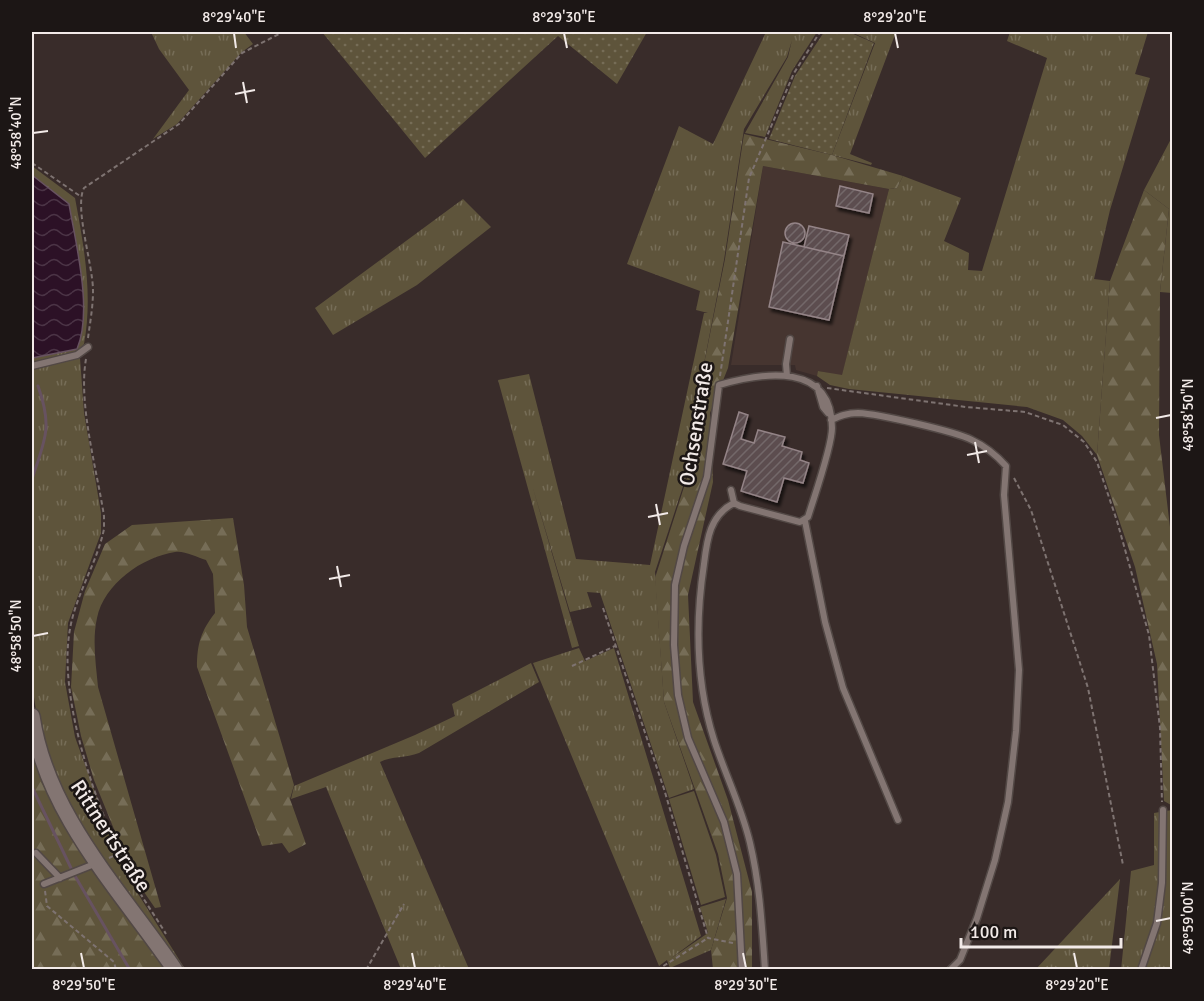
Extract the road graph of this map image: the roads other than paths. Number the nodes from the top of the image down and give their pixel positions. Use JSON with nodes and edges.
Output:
{"nodes":[{"id":1,"x":790,"y":339,"type":"dead end"},
{"id":2,"x":88,"y":347,"type":"road end"},
{"id":3,"x":32,"y":366,"type":"edge"},
{"id":4,"x":787,"y":376,"type":"junction"},
{"id":5,"x":830,"y":417,"type":"junction"},
{"id":6,"x":731,"y":490,"type":"dead end"},
{"id":7,"x":734,"y":503,"type":"junction"},
{"id":8,"x":805,"y":520,"type":"junction"},
{"id":9,"x":32,"y":716,"type":"edge"},
{"id":10,"x":1163,"y":810,"type":"road end"},
{"id":11,"x":898,"y":820,"type":"dead end"},
{"id":12,"x":36,"y":853,"type":"dead end"},
{"id":13,"x":98,"y":862,"type":"junction"},
{"id":14,"x":60,"y":878,"type":"junction"},
{"id":15,"x":44,"y":884,"type":"road end"},
{"id":16,"x":175,"y":969,"type":"edge"},
{"id":17,"x":741,"y":969,"type":"edge"},
{"id":18,"x":765,"y":969,"type":"edge"},
{"id":19,"x":950,"y":969,"type":"edge"},
{"id":20,"x":1141,"y":969,"type":"edge"}],
"edges":[{"from":1,"to":4,"type":"lane"},
{"from":2,"to":3,"type":"lane"},
{"from":4,"to":5,"type":"lane"},
{"from":4,"to":17,"type":"lane","name":"Ochsenstraße"},
{"from":5,"to":8,"type":"lane"},
{"from":5,"to":19,"type":"lane"},
{"from":6,"to":7,"type":"lane"},
{"from":7,"to":8,"type":"lane"},
{"from":7,"to":18,"type":"lane"},
{"from":8,"to":11,"type":"lane"},
{"from":9,"to":13,"type":"street","name":"Rittnertstraße"},
{"from":10,"to":20,"type":"lane"},
{"from":12,"to":14,"type":"lane"},
{"from":13,"to":14,"type":"lane"},
{"from":13,"to":16,"type":"street","name":"Rittnertstraße"},
{"from":14,"to":15,"type":"lane"}]}
